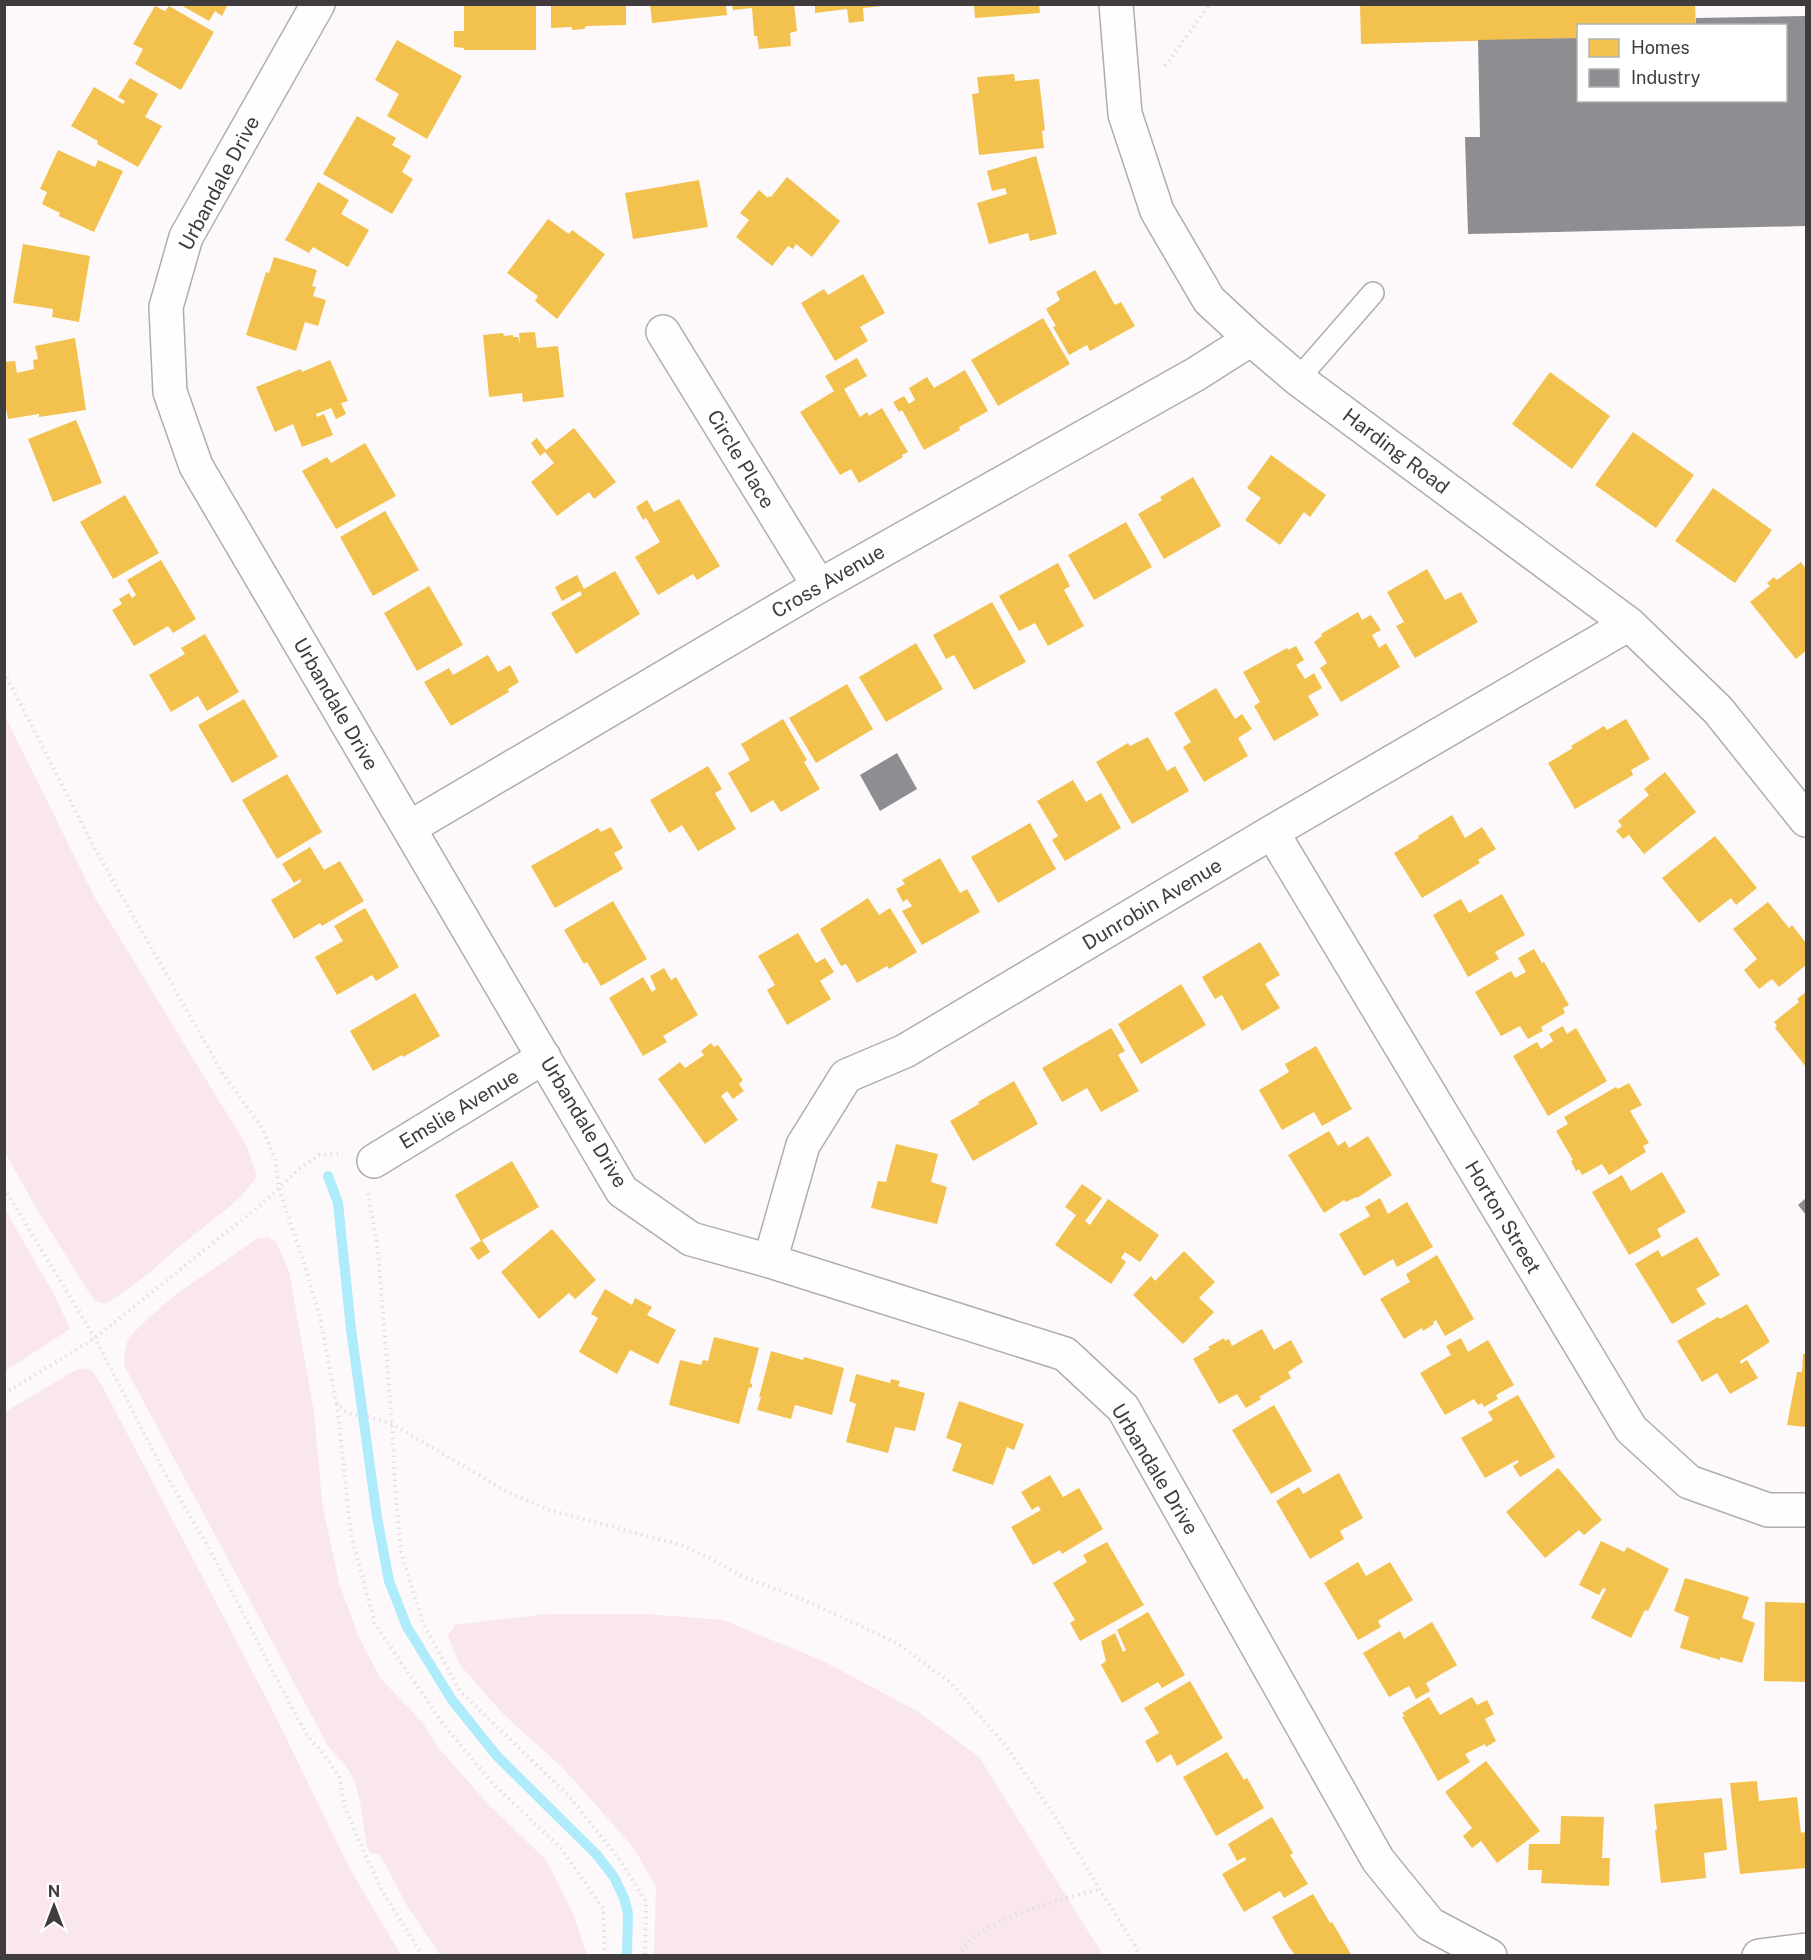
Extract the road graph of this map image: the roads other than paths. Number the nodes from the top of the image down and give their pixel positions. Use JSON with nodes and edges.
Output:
{"nodes":[{"id":1,"x":318,"y":4,"type":"edge"},
{"id":2,"x":1116,"y":4,"type":"edge"},
{"id":3,"x":1373,"y":293,"type":"dead end"},
{"id":4,"x":663,"y":332,"type":"dead end"},
{"id":5,"x":1251,"y":339,"type":"junction"},
{"id":6,"x":1298,"y":379,"type":"junction"},
{"id":7,"x":819,"y":586,"type":"junction"},
{"id":8,"x":1629,"y":624,"type":"junction"},
{"id":9,"x":1806,"y":820,"type":"edge"},
{"id":10,"x":409,"y":828,"type":"junction"},
{"id":11,"x":1272,"y":832,"type":"junction"},
{"id":12,"x":544,"y":1057,"type":"junction"},
{"id":13,"x":374,"y":1161,"type":"road end"},
{"id":14,"x":770,"y":1261,"type":"junction"},
{"id":15,"x":1806,"y":1510,"type":"edge"},
{"id":16,"x":1806,"y":1950,"type":"edge"},
{"id":17,"x":1490,"y":1956,"type":"edge"},
{"id":18,"x":1759,"y":1956,"type":"edge"}],
"edges":[{"from":1,"to":10,"type":"street","name":"Urbandale Drive"},
{"from":2,"to":5,"type":"street","name":"Harding Road"},
{"from":3,"to":6,"type":"lane"},
{"from":4,"to":7,"type":"street","name":"Circle Place"},
{"from":5,"to":6,"type":"street","name":"Harding Road"},
{"from":5,"to":7,"type":"street","name":"Cross Avenue"},
{"from":6,"to":8,"type":"street","name":"Harding Road"},
{"from":7,"to":10,"type":"street","name":"Cross Avenue"},
{"from":8,"to":9,"type":"street","name":"Harding Road"},
{"from":8,"to":11,"type":"street","name":"Dunrobin Avenue"},
{"from":10,"to":12,"type":"street","name":"Urbandale Drive"},
{"from":11,"to":14,"type":"street","name":"Dunrobin Avenue"},
{"from":11,"to":15,"type":"street","name":"Horton Street"},
{"from":12,"to":13,"type":"street","name":"Emslie Avenue"},
{"from":12,"to":14,"type":"street","name":"Urbandale Drive"},
{"from":14,"to":17,"type":"street","name":"Urbandale Drive"},
{"from":16,"to":18,"type":"street"}]}
